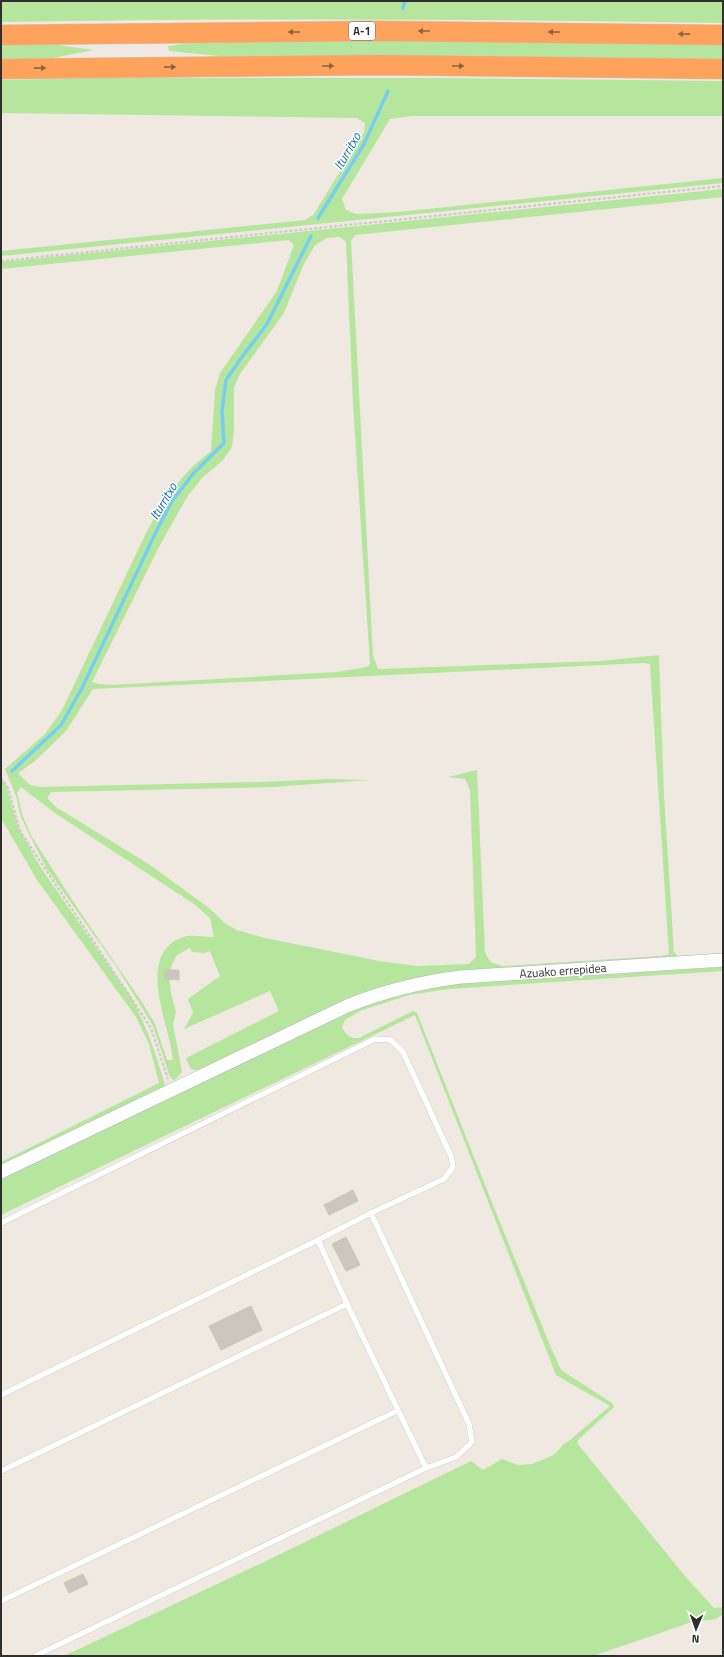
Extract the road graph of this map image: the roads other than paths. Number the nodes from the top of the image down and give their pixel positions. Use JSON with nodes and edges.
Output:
{"nodes":[{"id":1,"x":1,"y":35,"type":"edge"},
{"id":2,"x":723,"y":35,"type":"edge"},
{"id":3,"x":1,"y":69,"type":"edge"},
{"id":4,"x":723,"y":69,"type":"edge"},
{"id":5,"x":723,"y":960,"type":"edge"},
{"id":6,"x":1,"y":1172,"type":"edge"},
{"id":7,"x":371,"y":1213,"type":"junction"},
{"id":8,"x":1,"y":1223,"type":"edge"},
{"id":9,"x":318,"y":1240,"type":"junction"},
{"id":10,"x":347,"y":1304,"type":"junction"},
{"id":11,"x":1,"y":1395,"type":"edge"},
{"id":12,"x":397,"y":1411,"type":"junction"},
{"id":13,"x":426,"y":1468,"type":"junction"},
{"id":14,"x":1,"y":1471,"type":"edge"},
{"id":15,"x":1,"y":1601,"type":"edge"},
{"id":16,"x":35,"y":1656,"type":"edge"}],
"edges":[{"from":2,"to":1,"type":"highway","number":"A-1","one_way":true},
{"from":3,"to":4,"type":"highway","one_way":true},
{"from":5,"to":6,"type":"street","name":"Azuako errepidea"},
{"from":7,"to":8,"type":"lane"},
{"from":7,"to":9,"type":"lane"},
{"from":7,"to":13,"type":"lane"},
{"from":9,"to":10,"type":"lane"},
{"from":9,"to":11,"type":"lane"},
{"from":10,"to":12,"type":"lane"},
{"from":10,"to":14,"type":"lane"},
{"from":12,"to":13,"type":"lane"},
{"from":12,"to":15,"type":"lane"},
{"from":13,"to":16,"type":"lane"}]}
